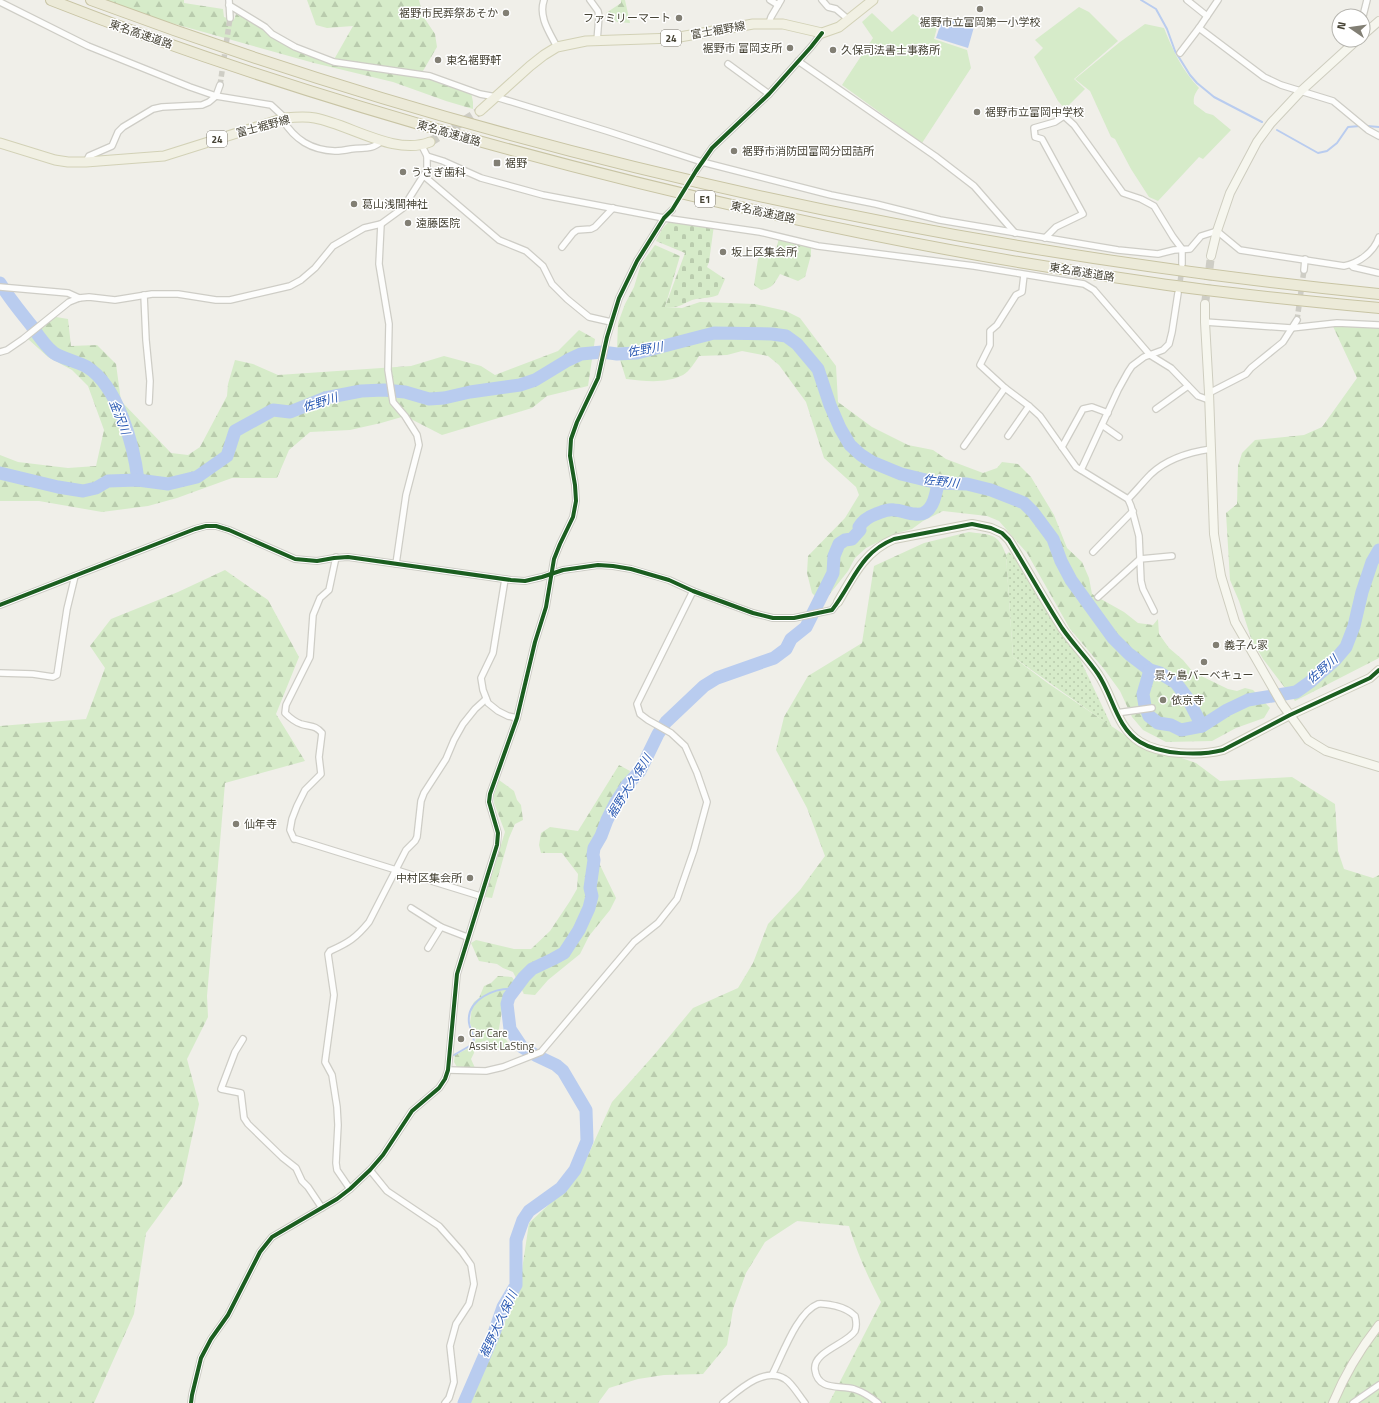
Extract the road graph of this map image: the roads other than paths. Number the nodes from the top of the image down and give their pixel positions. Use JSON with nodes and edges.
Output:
{"nodes":[{"id":1,"x":51,"y":0,"type":"edge"},
{"id":2,"x":91,"y":0,"type":"edge"},
{"id":3,"x":544,"y":0,"type":"edge"},
{"id":4,"x":590,"y":0,"type":"edge"},
{"id":5,"x":770,"y":0,"type":"edge"},
{"id":6,"x":822,"y":0,"type":"edge"},
{"id":7,"x":873,"y":0,"type":"edge"},
{"id":8,"x":1187,"y":0,"type":"edge"},
{"id":9,"x":1218,"y":0,"type":"edge"},
{"id":10,"x":0,"y":2,"type":"edge"},
{"id":11,"x":229,"y":3,"type":"edge"},
{"id":12,"x":779,"y":3,"type":"edge"},
{"id":13,"x":1207,"y":16,"type":"junction"},
{"id":14,"x":230,"y":18,"type":"tunnel mouth"},
{"id":15,"x":849,"y":20,"type":"junction"},
{"id":16,"x":1379,"y":21,"type":"edge"},
{"id":17,"x":769,"y":23,"type":"junction"},
{"id":18,"x":1199,"y":28,"type":"junction"},
{"id":19,"x":1371,"y":28,"type":"edge"},
{"id":20,"x":822,"y":33,"type":"junction"},
{"id":21,"x":597,"y":41,"type":"junction"},
{"id":22,"x":557,"y":47,"type":"junction"},
{"id":23,"x":1348,"y":48,"type":"edge"},
{"id":24,"x":1180,"y":52,"type":"dead end"},
{"id":25,"x":798,"y":61,"type":"junction"},
{"id":26,"x":728,"y":64,"type":"dead end"},
{"id":27,"x":220,"y":85,"type":"tunnel mouth"},
{"id":28,"x":1300,"y":91,"type":"junction"},
{"id":29,"x":768,"y":94,"type":"junction"},
{"id":30,"x":216,"y":96,"type":"junction"},
{"id":31,"x":496,"y":97,"type":"junction"},
{"id":32,"x":480,"y":110,"type":"tunnel mouth"},
{"id":33,"x":283,"y":119,"type":"junction"},
{"id":34,"x":1379,"y":136,"type":"edge"},
{"id":35,"x":382,"y":140,"type":"junction"},
{"id":36,"x":0,"y":143,"type":"edge"},
{"id":37,"x":426,"y":144,"type":"joint"},
{"id":38,"x":427,"y":156,"type":"junction"},
{"id":39,"x":86,"y":162,"type":"junction"},
{"id":40,"x":702,"y":162,"type":"junction"},
{"id":41,"x":696,"y":171,"type":"tunnel mouth"},
{"id":42,"x":424,"y":176,"type":"junction"},
{"id":43,"x":614,"y":208,"type":"junction"},
{"id":44,"x":672,"y":210,"type":"tunnel mouth"},
{"id":45,"x":664,"y":218,"type":"junction"},
{"id":46,"x":380,"y":224,"type":"junction"},
{"id":47,"x":1217,"y":231,"type":"junction"},
{"id":48,"x":1016,"y":233,"type":"junction"},
{"id":49,"x":1379,"y":237,"type":"edge"},
{"id":50,"x":1045,"y":238,"type":"junction"},
{"id":51,"x":562,"y":247,"type":"dead end"},
{"id":52,"x":1182,"y":249,"type":"junction"},
{"id":53,"x":1211,"y":256,"type":"tunnel mouth"},
{"id":54,"x":1305,"y":259,"type":"junction"},
{"id":55,"x":1182,"y":264,"type":"tunnel mouth"},
{"id":56,"x":1351,"y":264,"type":"junction"},
{"id":57,"x":1304,"y":270,"type":"tunnel mouth"},
{"id":58,"x":1379,"y":273,"type":"edge"},
{"id":59,"x":1024,"y":275,"type":"junction"},
{"id":60,"x":0,"y":287,"type":"edge"},
{"id":61,"x":1178,"y":293,"type":"tunnel mouth"},
{"id":62,"x":1379,"y":294,"type":"edge"},
{"id":63,"x":144,"y":295,"type":"junction"},
{"id":64,"x":79,"y":298,"type":"junction"},
{"id":65,"x":1205,"y":304,"type":"tunnel mouth"},
{"id":66,"x":1379,"y":308,"type":"edge"},
{"id":67,"x":1297,"y":320,"type":"tunnel mouth"},
{"id":68,"x":611,"y":322,"type":"junction"},
{"id":69,"x":1205,"y":322,"type":"junction"},
{"id":70,"x":1379,"y":325,"type":"edge"},
{"id":71,"x":1291,"y":328,"type":"junction"},
{"id":72,"x":0,"y":352,"type":"edge"},
{"id":73,"x":1150,"y":355,"type":"junction"},
{"id":74,"x":1188,"y":386,"type":"junction"},
{"id":75,"x":1005,"y":388,"type":"junction"},
{"id":76,"x":1209,"y":397,"type":"junction"},
{"id":77,"x":149,"y":402,"type":"dead end"},
{"id":78,"x":1029,"y":406,"type":"junction"},
{"id":79,"x":1156,"y":409,"type":"dead end"},
{"id":80,"x":1108,"y":413,"type":"junction"},
{"id":81,"x":1102,"y":425,"type":"junction"},
{"id":82,"x":1008,"y":436,"type":"dead end"},
{"id":83,"x":1119,"y":437,"type":"dead end"},
{"id":84,"x":964,"y":446,"type":"dead end"},
{"id":85,"x":1062,"y":447,"type":"junction"},
{"id":86,"x":1211,"y":449,"type":"junction"},
{"id":87,"x":1081,"y":470,"type":"junction"},
{"id":88,"x":1128,"y":499,"type":"junction"},
{"id":89,"x":1133,"y":511,"type":"junction"},
{"id":90,"x":1093,"y":552,"type":"dead end"},
{"id":91,"x":1172,"y":556,"type":"dead end"},
{"id":92,"x":336,"y":558,"type":"junction"},
{"id":93,"x":1140,"y":559,"type":"junction"},
{"id":94,"x":396,"y":564,"type":"junction"},
{"id":95,"x":552,"y":573,"type":"junction"},
{"id":96,"x":75,"y":576,"type":"junction"},
{"id":97,"x":505,"y":579,"type":"junction"},
{"id":98,"x":692,"y":591,"type":"junction"},
{"id":99,"x":1098,"y":597,"type":"dead end"},
{"id":100,"x":838,"y":602,"type":"joint"},
{"id":101,"x":0,"y":605,"type":"edge"},
{"id":102,"x":1154,"y":611,"type":"dead end"},
{"id":103,"x":1379,"y":670,"type":"edge"},
{"id":104,"x":0,"y":673,"type":"edge"},
{"id":105,"x":486,"y":699,"type":"junction"},
{"id":106,"x":1152,"y":708,"type":"dead end"},
{"id":107,"x":1116,"y":713,"type":"junction"},
{"id":108,"x":1290,"y":715,"type":"junction"},
{"id":109,"x":517,"y":718,"type":"junction"},
{"id":110,"x":1376,"y":766,"type":"edge"},
{"id":111,"x":396,"y":870,"type":"junction"},
{"id":112,"x":480,"y":896,"type":"junction"},
{"id":113,"x":411,"y":908,"type":"dead end"},
{"id":114,"x":441,"y":927,"type":"junction"},
{"id":115,"x":467,"y":937,"type":"junction"},
{"id":116,"x":428,"y":948,"type":"dead end"},
{"id":117,"x":243,"y":1039,"type":"dead end"},
{"id":118,"x":448,"y":1070,"type":"junction"},
{"id":119,"x":370,"y":1170,"type":"junction"},
{"id":120,"x":350,"y":1189,"type":"junction"},
{"id":121,"x":322,"y":1208,"type":"junction"},
{"id":122,"x":1379,"y":1325,"type":"edge"},
{"id":123,"x":772,"y":1375,"type":"junction"},
{"id":124,"x":1379,"y":1385,"type":"edge"},
{"id":125,"x":191,"y":1403,"type":"edge"},
{"id":126,"x":445,"y":1403,"type":"edge"},
{"id":127,"x":723,"y":1403,"type":"edge"},
{"id":128,"x":805,"y":1403,"type":"edge"},
{"id":129,"x":878,"y":1403,"type":"edge"},
{"id":130,"x":1333,"y":1403,"type":"edge"},
{"id":131,"x":1352,"y":1403,"type":"edge"}],
"edges":[{"from":1,"to":66,"type":"highway","name":"東名高速道路","number":"E1"},
{"from":2,"to":62,"type":"highway","name":"東名高速道路","number":"E1"},
{"from":3,"to":22,"type":"street"},
{"from":4,"to":21,"type":"street"},
{"from":5,"to":12,"type":"street"},
{"from":6,"to":15,"type":"street"},
{"from":7,"to":15,"type":"main road"},
{"from":8,"to":13,"type":"street"},
{"from":9,"to":13,"type":"street"},
{"from":10,"to":30,"type":"street"},
{"from":11,"to":14,"type":"street"},
{"from":11,"to":31,"type":"street"},
{"from":12,"to":17,"type":"street"},
{"from":13,"to":18,"type":"street"},
{"from":15,"to":20,"type":"main road"},
{"from":16,"to":19,"type":"street"},
{"from":17,"to":20,"type":"main road","name":"富士裾野線","number":"24"},
{"from":17,"to":21,"type":"main road","name":"富士裾野線","number":"24"},
{"from":18,"to":24,"type":"street"},
{"from":18,"to":28,"type":"street"},
{"from":20,"to":25,"type":"street"},
{"from":21,"to":22,"type":"main road","name":"富士裾野線","number":"24"},
{"from":22,"to":31,"type":"main road","name":"富士裾野線","number":"24"},
{"from":23,"to":28,"type":"street"},
{"from":25,"to":29,"type":"street"},
{"from":25,"to":48,"type":"street"},
{"from":26,"to":29,"type":"street"},
{"from":27,"to":30,"type":"street"},
{"from":28,"to":34,"type":"street"},
{"from":28,"to":47,"type":"street"},
{"from":29,"to":40,"type":"street"},
{"from":30,"to":33,"type":"street"},
{"from":30,"to":39,"type":"street"},
{"from":31,"to":32,"type":"main road","name":"富士裾野線","number":"24"},
{"from":31,"to":40,"type":"street"},
{"from":33,"to":35,"type":"main road","name":"富士裾野線","number":"24"},
{"from":33,"to":35,"type":"street"},
{"from":33,"to":39,"type":"main road","name":"富士裾野線","number":"24"},
{"from":35,"to":37,"type":"main road","name":"富士裾野線","number":"24"},
{"from":36,"to":39,"type":"main road","name":"富士裾野線","number":"24"},
{"from":37,"to":38,"type":"street"},
{"from":38,"to":42,"type":"street"},
{"from":38,"to":43,"type":"street"},
{"from":40,"to":41,"type":"street"},
{"from":40,"to":48,"type":"street"},
{"from":42,"to":46,"type":"street"},
{"from":42,"to":68,"type":"street"},
{"from":43,"to":45,"type":"street"},
{"from":43,"to":51,"type":"street"},
{"from":44,"to":45,"type":"street"},
{"from":45,"to":59,"type":"street"},
{"from":45,"to":68,"type":"street"},
{"from":46,"to":63,"type":"street"},
{"from":46,"to":94,"type":"street"},
{"from":47,"to":52,"type":"street"},
{"from":47,"to":53,"type":"street"},
{"from":47,"to":54,"type":"street"},
{"from":48,"to":50,"type":"street"},
{"from":49,"to":56,"type":"street"},
{"from":50,"to":52,"type":"street"},
{"from":50,"to":52,"type":"street"},
{"from":52,"to":55,"type":"street"},
{"from":54,"to":56,"type":"street"},
{"from":54,"to":57,"type":"street"},
{"from":56,"to":58,"type":"street"},
{"from":59,"to":73,"type":"street"},
{"from":59,"to":75,"type":"street"},
{"from":60,"to":64,"type":"street"},
{"from":61,"to":73,"type":"street"},
{"from":63,"to":64,"type":"street"},
{"from":63,"to":77,"type":"street"},
{"from":64,"to":72,"type":"street"},
{"from":65,"to":69,"type":"street"},
{"from":67,"to":71,"type":"street"},
{"from":68,"to":95,"type":"street"},
{"from":69,"to":71,"type":"street"},
{"from":69,"to":76,"type":"street"},
{"from":70,"to":71,"type":"street"},
{"from":71,"to":76,"type":"street"},
{"from":73,"to":74,"type":"street"},
{"from":73,"to":80,"type":"street"},
{"from":74,"to":76,"type":"street"},
{"from":74,"to":79,"type":"street"},
{"from":75,"to":78,"type":"street"},
{"from":75,"to":84,"type":"street"},
{"from":76,"to":86,"type":"street"},
{"from":78,"to":82,"type":"street"},
{"from":78,"to":85,"type":"street"},
{"from":80,"to":81,"type":"street"},
{"from":80,"to":85,"type":"street"},
{"from":81,"to":83,"type":"street"},
{"from":81,"to":87,"type":"street"},
{"from":85,"to":87,"type":"street"},
{"from":86,"to":88,"type":"street"},
{"from":86,"to":108,"type":"street"},
{"from":87,"to":88,"type":"street"},
{"from":88,"to":89,"type":"street"},
{"from":89,"to":90,"type":"street"},
{"from":89,"to":93,"type":"street"},
{"from":91,"to":93,"type":"street"},
{"from":92,"to":94,"type":"street"},
{"from":92,"to":96,"type":"street"},
{"from":92,"to":111,"type":"street"},
{"from":93,"to":99,"type":"street"},
{"from":93,"to":102,"type":"street"},
{"from":94,"to":97,"type":"street"},
{"from":95,"to":97,"type":"street"},
{"from":95,"to":98,"type":"street"},
{"from":95,"to":109,"type":"street"},
{"from":96,"to":101,"type":"street"},
{"from":96,"to":104,"type":"street"},
{"from":97,"to":105,"type":"street"},
{"from":98,"to":100,"type":"street"},
{"from":98,"to":118,"type":"street"},
{"from":100,"to":107,"type":"street"},
{"from":103,"to":108,"type":"street"},
{"from":105,"to":109,"type":"street"},
{"from":105,"to":111,"type":"street"},
{"from":106,"to":107,"type":"street"},
{"from":107,"to":108,"type":"street"},
{"from":108,"to":110,"type":"street"},
{"from":109,"to":112,"type":"street"},
{"from":111,"to":112,"type":"street"},
{"from":111,"to":120,"type":"street"},
{"from":112,"to":115,"type":"street"},
{"from":113,"to":114,"type":"street"},
{"from":114,"to":115,"type":"street"},
{"from":114,"to":116,"type":"street"},
{"from":115,"to":118,"type":"street"},
{"from":117,"to":121,"type":"street"},
{"from":118,"to":119,"type":"street"},
{"from":119,"to":120,"type":"street"},
{"from":119,"to":126,"type":"street"},
{"from":120,"to":121,"type":"street"},
{"from":121,"to":125,"type":"street"},
{"from":122,"to":130,"type":"street"},
{"from":123,"to":127,"type":"street"},
{"from":123,"to":128,"type":"street"},
{"from":123,"to":129,"type":"street"},
{"from":124,"to":131,"type":"street"}]}
